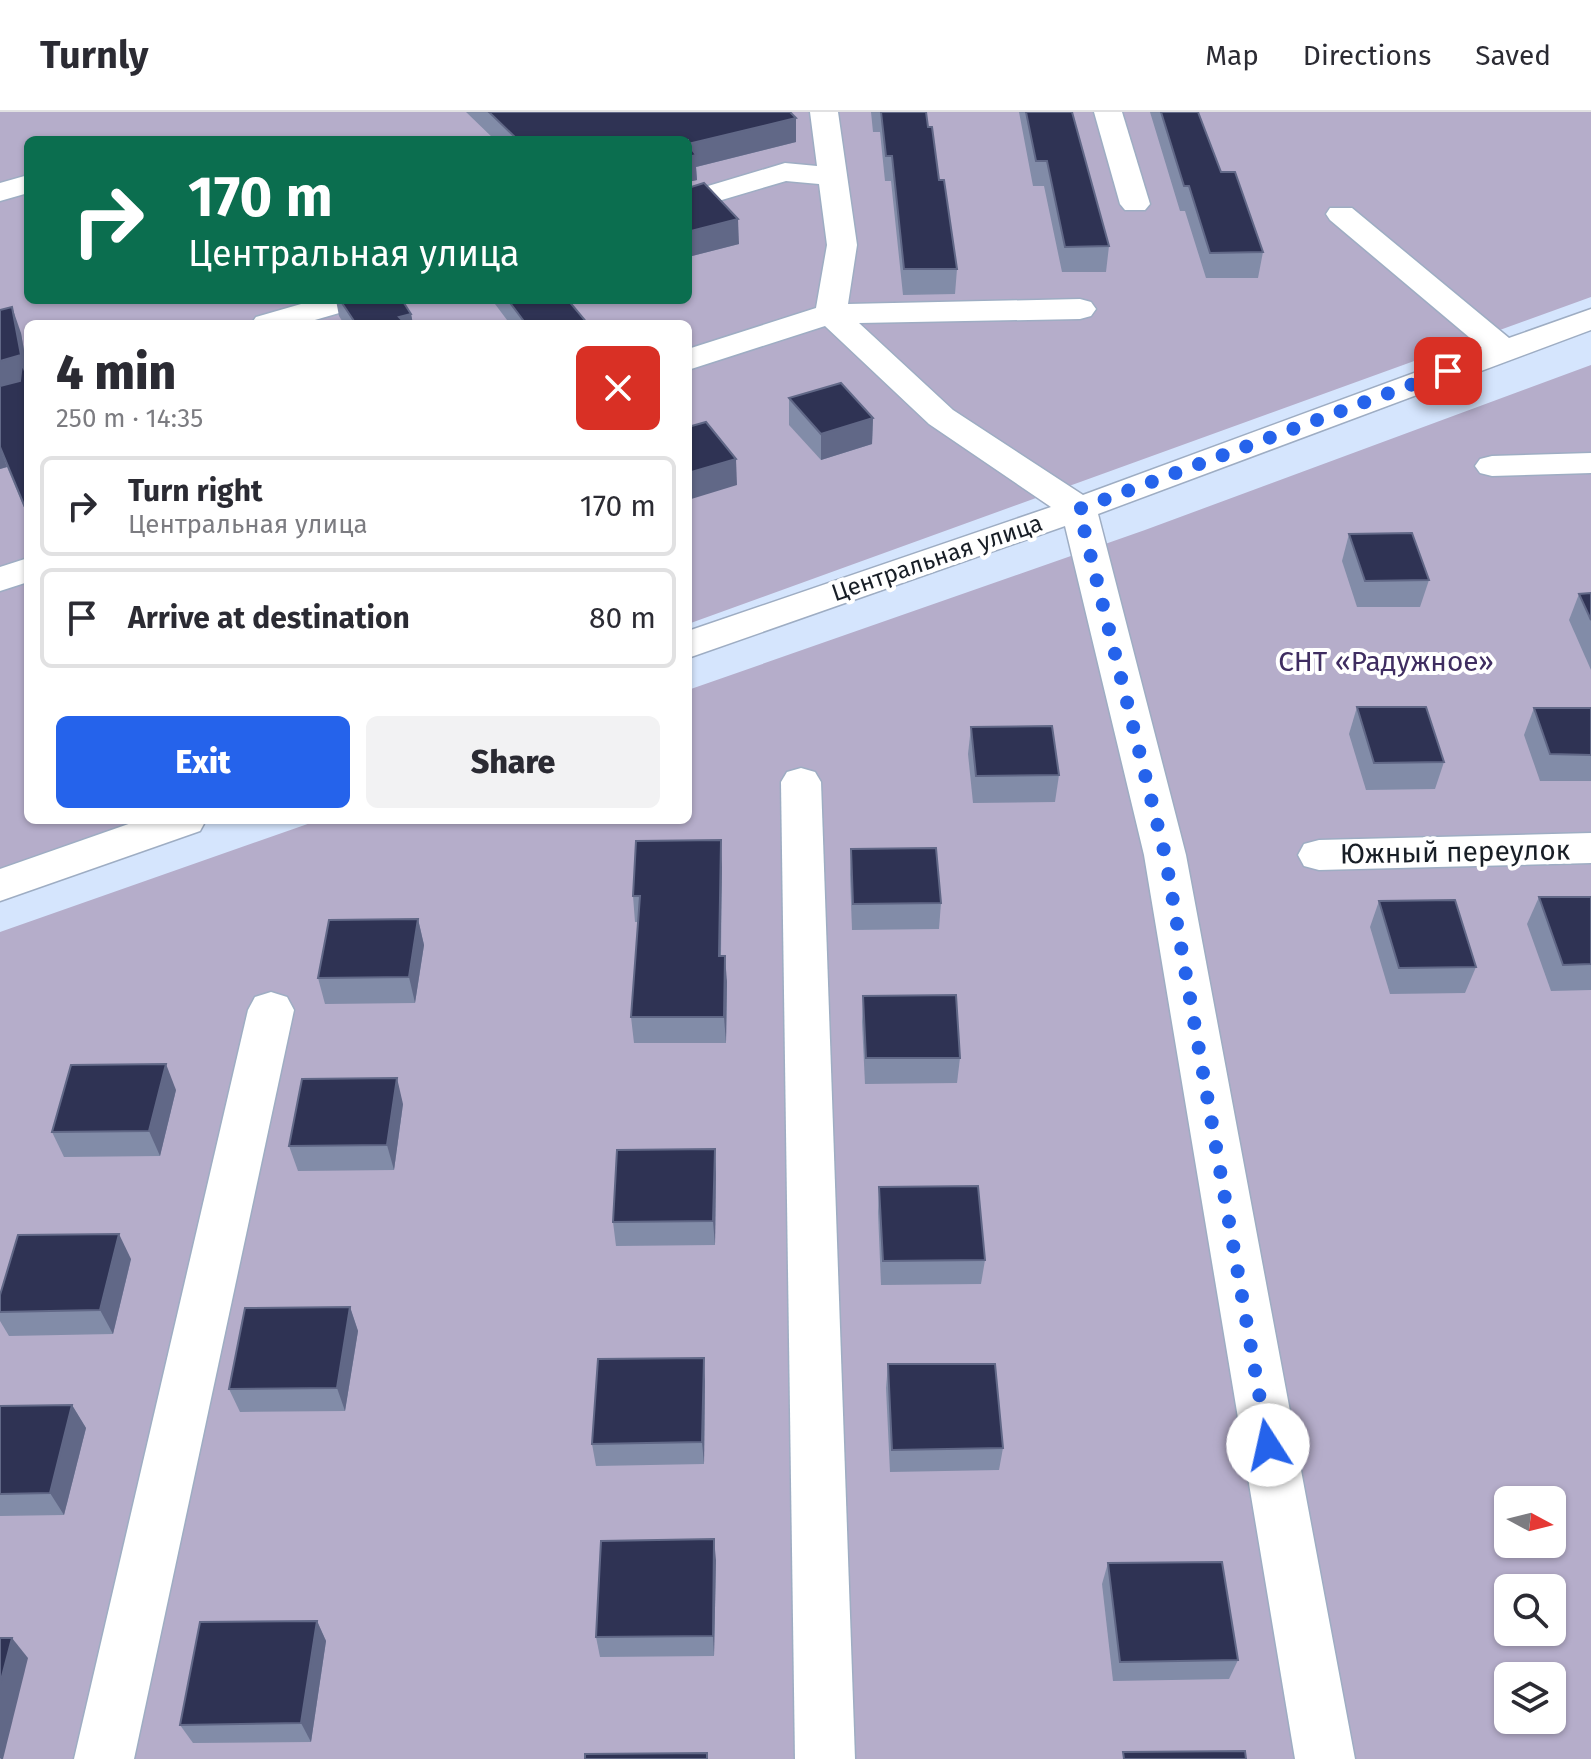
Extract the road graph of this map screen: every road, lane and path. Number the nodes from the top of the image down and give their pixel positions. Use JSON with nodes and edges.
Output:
{"nodes":[{"id":1,"x":824,"y":112,"type":"edge"},
{"id":2,"x":1108,"y":112,"type":"edge"},
{"id":3,"x":832,"y":176,"type":"junction"},
{"id":4,"x":24,"y":185,"type":"edge"},
{"id":5,"x":0,"y":192,"type":"edge"},
{"id":6,"x":692,"y":200,"type":"edge"},
{"id":7,"x":1135,"y":204,"type":"dead end"},
{"id":8,"x":1341,"y":214,"type":"dead end"},
{"id":9,"x":335,"y":304,"type":"edge"},
{"id":10,"x":1080,"y":309,"type":"dead end"},
{"id":11,"x":831,"y":314,"type":"junction"},
{"id":12,"x":1591,"y":319,"type":"edge"},
{"id":13,"x":281,"y":320,"type":"edge"},
{"id":14,"x":1504,"y":350,"type":"junction"},
{"id":15,"x":692,"y":359,"type":"edge"},
{"id":16,"x":1591,"y":463,"type":"edge"},
{"id":17,"x":1492,"y":466,"type":"dead end"},
{"id":18,"x":1079,"y":509,"type":"junction"},
{"id":19,"x":24,"y":571,"type":"edge"},
{"id":20,"x":0,"y":579,"type":"edge"},
{"id":21,"x":692,"y":644,"type":"edge"},
{"id":22,"x":801,"y":782,"type":"dead end"},
{"id":23,"x":174,"y":824,"type":"edge"},
{"id":24,"x":1591,"y":848,"type":"edge"},
{"id":25,"x":1319,"y":855,"type":"dead end"},
{"id":26,"x":0,"y":885,"type":"edge"},
{"id":27,"x":271,"y":1010,"type":"dead end"},
{"id":28,"x":104,"y":1759,"type":"edge"},
{"id":29,"x":825,"y":1759,"type":"edge"},
{"id":30,"x":1325,"y":1759,"type":"edge"}],
"edges":[{"from":1,"to":3,"type":"street"},
{"from":2,"to":7,"type":"street"},
{"from":3,"to":6,"type":"street"},
{"from":3,"to":11,"type":"street"},
{"from":4,"to":5,"type":"street"},
{"from":8,"to":14,"type":"street"},
{"from":9,"to":13,"type":"street"},
{"from":10,"to":11,"type":"street"},
{"from":11,"to":15,"type":"street"},
{"from":11,"to":18,"type":"street"},
{"from":12,"to":14,"type":"street","name":"Центральная улица"},
{"from":14,"to":18,"type":"street","name":"Центральная улица"},
{"from":16,"to":17,"type":"street"},
{"from":18,"to":21,"type":"street","name":"Центральная улица"},
{"from":18,"to":30,"type":"street"},
{"from":19,"to":20,"type":"street"},
{"from":22,"to":29,"type":"street"},
{"from":23,"to":26,"type":"street"},
{"from":24,"to":25,"type":"street","name":"Южный переулок"},
{"from":27,"to":28,"type":"street"}]}
